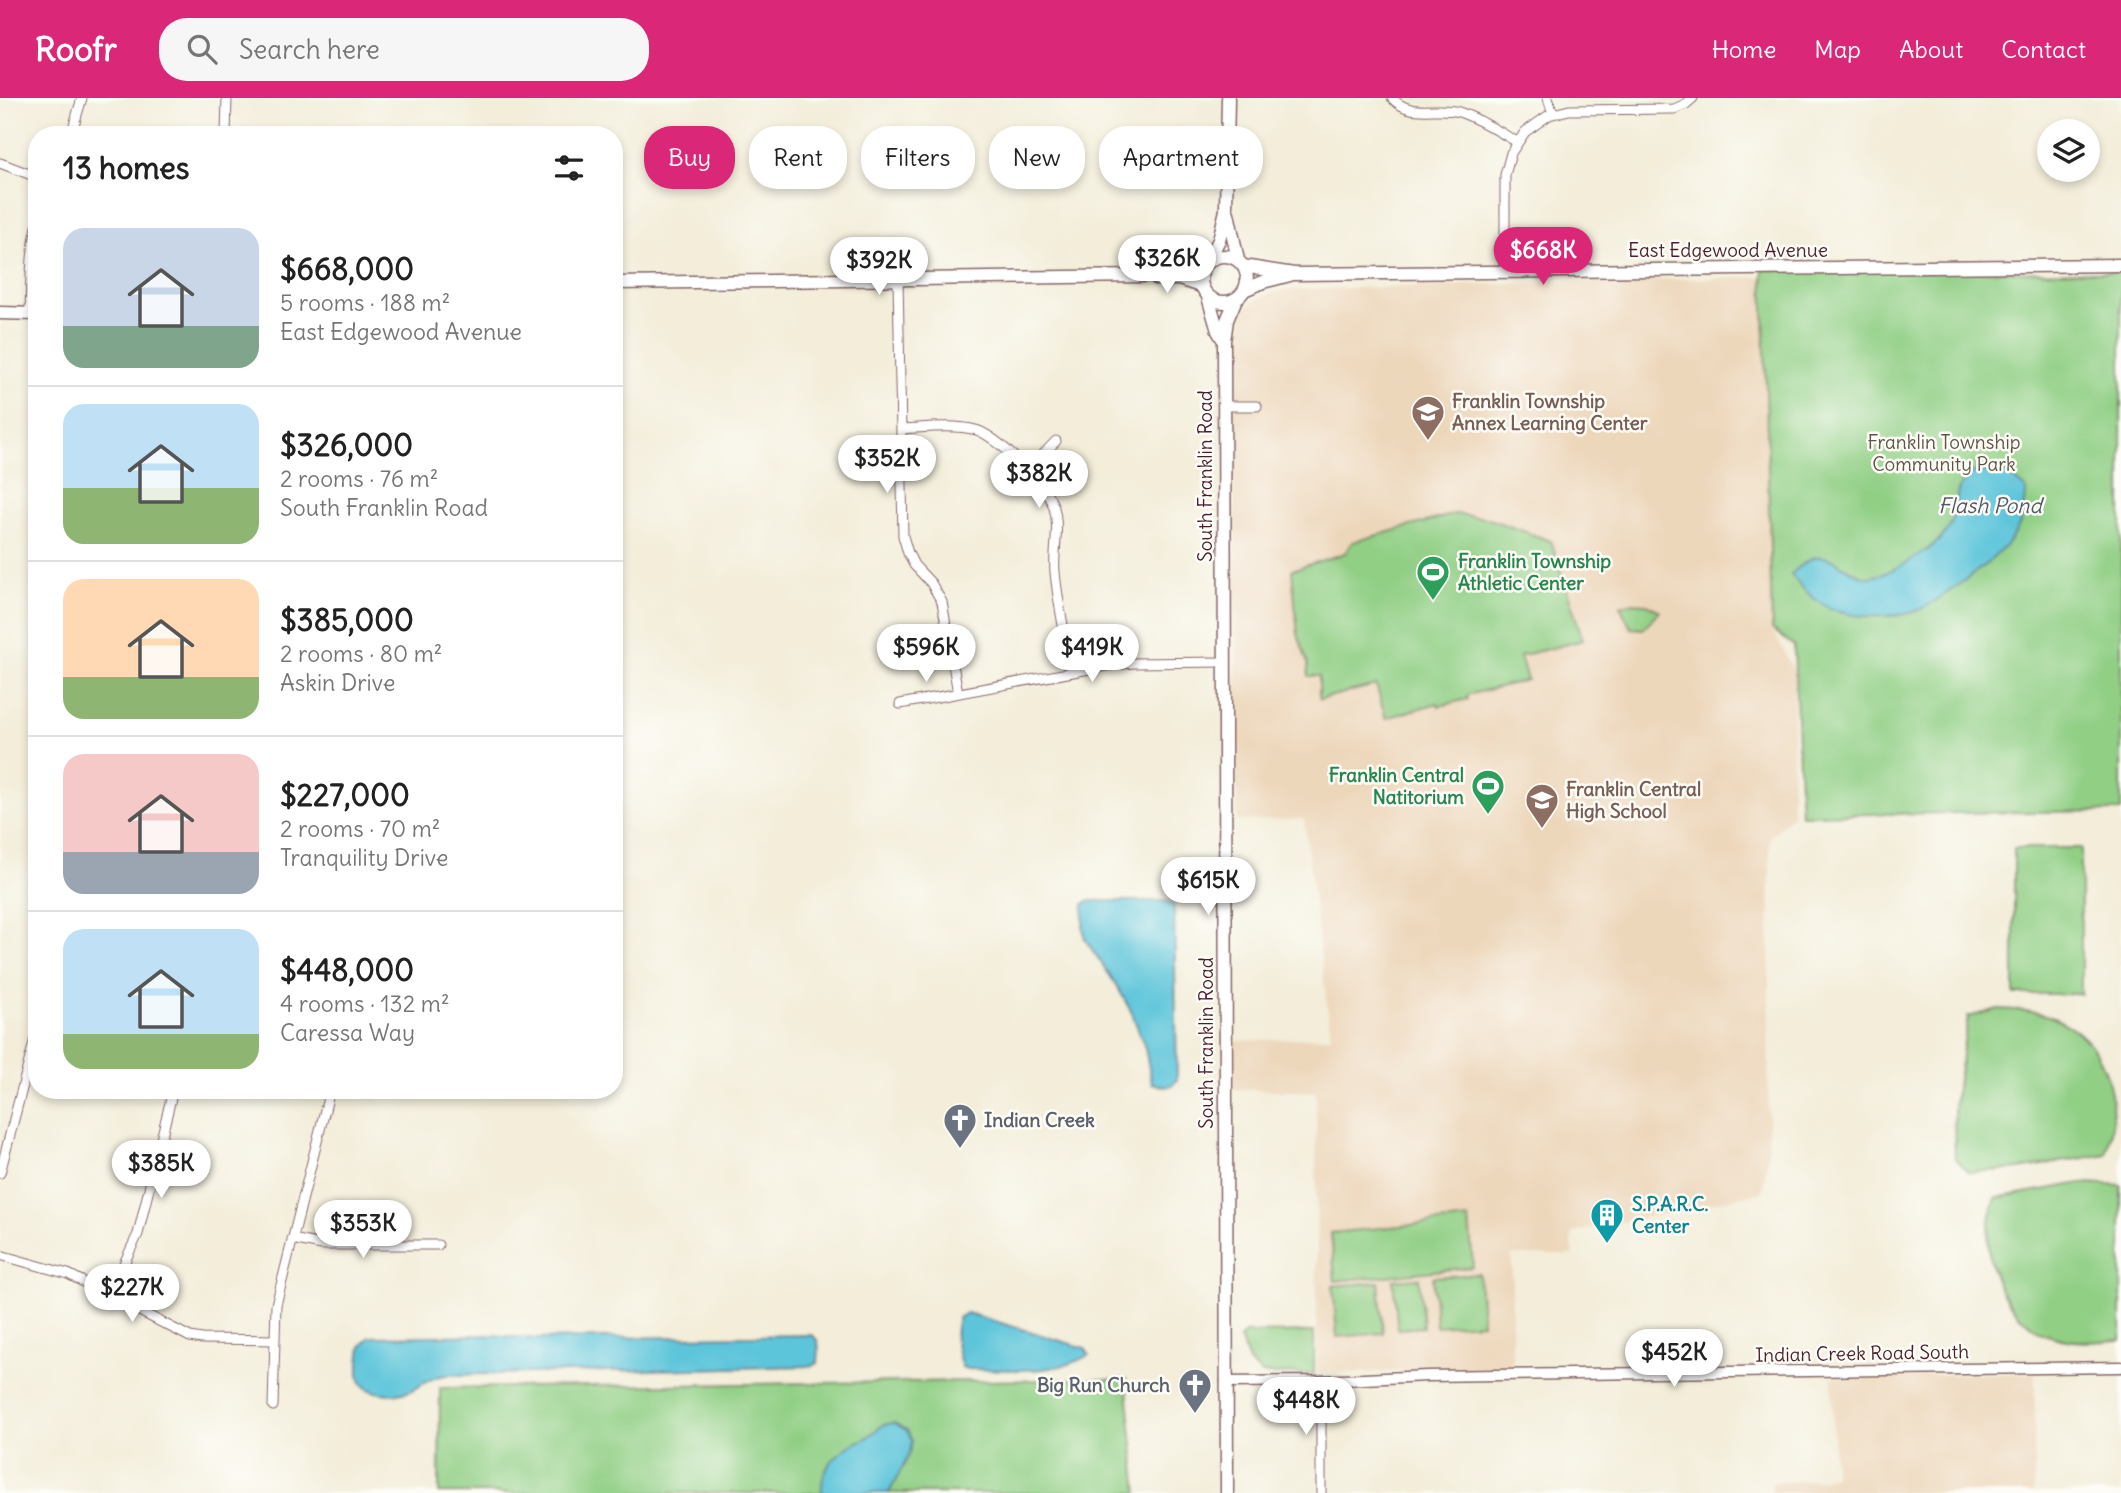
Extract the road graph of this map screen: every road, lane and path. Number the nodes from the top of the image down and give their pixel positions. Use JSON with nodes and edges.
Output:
{"nodes":[{"id":1,"x":82,"y":98,"type":"edge"},
{"id":2,"x":227,"y":98,"type":"edge"},
{"id":3,"x":1228,"y":98,"type":"edge"},
{"id":4,"x":1392,"y":98,"type":"edge"},
{"id":5,"x":1548,"y":98,"type":"edge"},
{"id":6,"x":1693,"y":98,"type":"edge"},
{"id":7,"x":1553,"y":114,"type":"junction"},
{"id":8,"x":74,"y":126,"type":"edge"},
{"id":9,"x":226,"y":126,"type":"edge"},
{"id":10,"x":1517,"y":142,"type":"junction"},
{"id":11,"x":0,"y":163,"type":"edge"},
{"id":12,"x":28,"y":174,"type":"edge"},
{"id":13,"x":1226,"y":210,"type":"junction"},
{"id":14,"x":1241,"y":263,"type":"junction"},
{"id":15,"x":1205,"y":264,"type":"junction"},
{"id":16,"x":2121,"y":265,"type":"edge"},
{"id":17,"x":1505,"y":271,"type":"junction"},
{"id":18,"x":1294,"y":274,"type":"junction"},
{"id":19,"x":1143,"y":276,"type":"junction"},
{"id":20,"x":898,"y":280,"type":"junction"},
{"id":21,"x":623,"y":283,"type":"edge"},
{"id":22,"x":1205,"y":291,"type":"junction"},
{"id":23,"x":1240,"y":295,"type":"junction"},
{"id":24,"x":0,"y":313,"type":"edge"},
{"id":25,"x":28,"y":314,"type":"edge"},
{"id":26,"x":1224,"y":341,"type":"junction"},
{"id":27,"x":1224,"y":406,"type":"junction"},
{"id":28,"x":1257,"y":406,"type":"dead end"},
{"id":29,"x":901,"y":429,"type":"junction"},
{"id":30,"x":1056,"y":441,"type":"dead end"},
{"id":31,"x":1027,"y":471,"type":"junction"},
{"id":32,"x":1224,"y":662,"type":"junction"},
{"id":33,"x":1072,"y":672,"type":"junction"},
{"id":34,"x":958,"y":693,"type":"junction"},
{"id":35,"x":900,"y":704,"type":"dead end"},
{"id":36,"x":28,"y":1066,"type":"edge"},
{"id":37,"x":171,"y":1099,"type":"edge"},
{"id":38,"x":328,"y":1099,"type":"edge"},
{"id":39,"x":0,"y":1173,"type":"edge"},
{"id":40,"x":292,"y":1238,"type":"junction"},
{"id":41,"x":438,"y":1245,"type":"dead end"},
{"id":42,"x":0,"y":1255,"type":"edge"},
{"id":43,"x":109,"y":1295,"type":"junction"},
{"id":44,"x":274,"y":1340,"type":"junction"},
{"id":45,"x":2121,"y":1367,"type":"edge"},
{"id":46,"x":1226,"y":1381,"type":"junction"},
{"id":47,"x":1321,"y":1381,"type":"junction"},
{"id":48,"x":274,"y":1406,"type":"dead end"},
{"id":49,"x":1227,"y":1493,"type":"edge"},
{"id":50,"x":1321,"y":1493,"type":"edge"}],
"edges":[{"from":1,"to":8,"type":"street"},
{"from":2,"to":9,"type":"street"},
{"from":3,"to":13,"type":"main road"},
{"from":4,"to":10,"type":"street"},
{"from":5,"to":7,"type":"street"},
{"from":6,"to":7,"type":"street"},
{"from":7,"to":10,"type":"street"},
{"from":10,"to":17,"type":"street"},
{"from":11,"to":12,"type":"street"},
{"from":13,"to":14,"type":"main road"},
{"from":13,"to":15,"type":"main road"},
{"from":14,"to":15,"type":"main road"},
{"from":14,"to":18,"type":"main road"},
{"from":14,"to":23,"type":"main road"},
{"from":15,"to":19,"type":"main road"},
{"from":15,"to":22,"type":"main road"},
{"from":16,"to":17,"type":"main road","name":"East Edgewood Avenue"},
{"from":17,"to":18,"type":"main road","name":"East Edgewood Avenue"},
{"from":18,"to":23,"type":"main road"},
{"from":19,"to":20,"type":"main road"},
{"from":19,"to":22,"type":"main road"},
{"from":20,"to":21,"type":"main road"},
{"from":20,"to":29,"type":"street"},
{"from":22,"to":23,"type":"main road"},
{"from":22,"to":26,"type":"main road","name":"South Franklin Road"},
{"from":23,"to":26,"type":"main road","name":"South Franklin Road"},
{"from":24,"to":25,"type":"main road"},
{"from":26,"to":27,"type":"main road","name":"South Franklin Road"},
{"from":27,"to":28,"type":"street"},
{"from":27,"to":32,"type":"main road","name":"South Franklin Road"},
{"from":29,"to":31,"type":"street"},
{"from":29,"to":34,"type":"street"},
{"from":30,"to":31,"type":"street"},
{"from":31,"to":33,"type":"street"},
{"from":32,"to":33,"type":"street"},
{"from":32,"to":46,"type":"main road","name":"South Franklin Road"},
{"from":33,"to":34,"type":"street"},
{"from":34,"to":35,"type":"street"},
{"from":36,"to":39,"type":"street"},
{"from":37,"to":43,"type":"street"},
{"from":38,"to":40,"type":"street"},
{"from":40,"to":41,"type":"street"},
{"from":40,"to":44,"type":"street"},
{"from":42,"to":43,"type":"street"},
{"from":43,"to":44,"type":"street"},
{"from":44,"to":48,"type":"street"},
{"from":45,"to":47,"type":"street","name":"Indian Creek Road South"},
{"from":46,"to":47,"type":"street","name":"Indian Creek Road South"},
{"from":46,"to":49,"type":"main road","name":"South Franklin Road"},
{"from":47,"to":50,"type":"street"}]}
